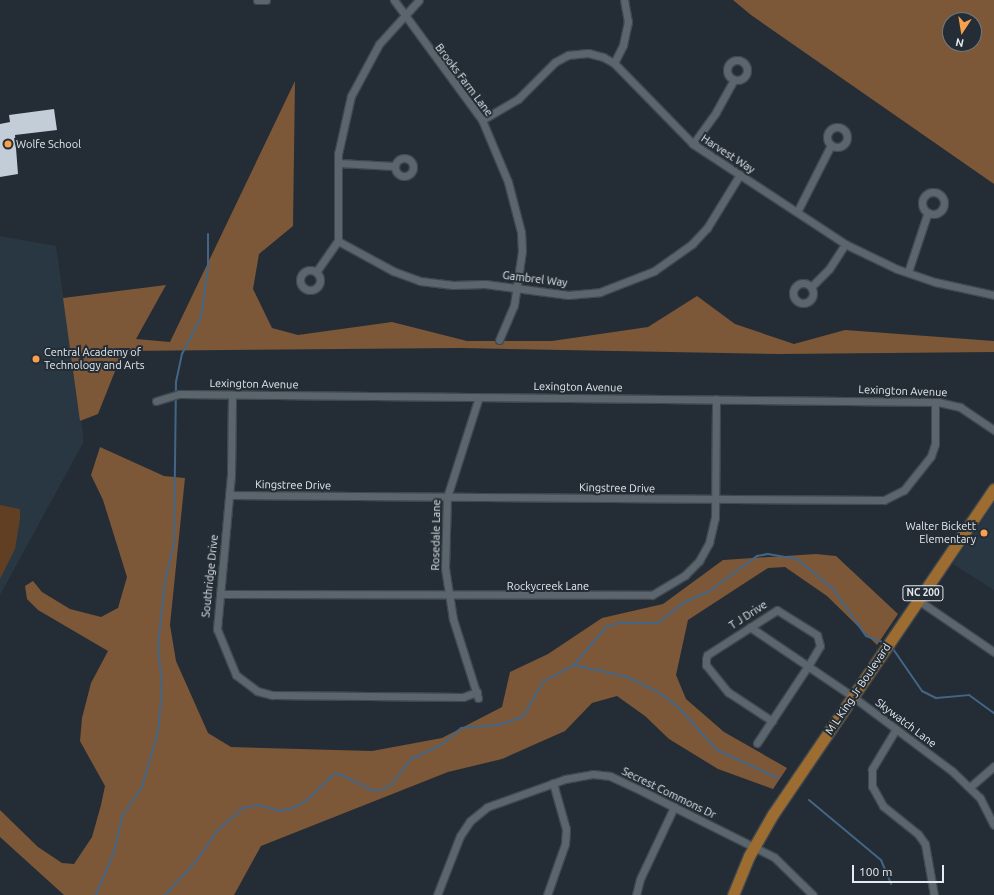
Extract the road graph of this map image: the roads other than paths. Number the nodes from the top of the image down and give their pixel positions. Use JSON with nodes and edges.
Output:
{"nodes":[{"id":1,"x":257,"y":0,"type":"edge"},
{"id":2,"x":266,"y":0,"type":"edge"},
{"id":3,"x":394,"y":0,"type":"edge"},
{"id":4,"x":419,"y":0,"type":"edge"},
{"id":5,"x":624,"y":0,"type":"edge"},
{"id":6,"x":404,"y":16,"type":"junction"},
{"id":7,"x":614,"y":63,"type":"junction"},
{"id":8,"x":734,"y":80,"type":"dead end"},
{"id":9,"x":482,"y":120,"type":"junction"},
{"id":10,"x":692,"y":144,"type":"junction"},
{"id":11,"x":831,"y":145,"type":"dead end"},
{"id":12,"x":338,"y":163,"type":"junction"},
{"id":13,"x":394,"y":166,"type":"dead end"},
{"id":14,"x":739,"y":176,"type":"junction"},
{"id":15,"x":797,"y":212,"type":"junction"},
{"id":16,"x":928,"y":212,"type":"dead end"},
{"id":17,"x":338,"y":242,"type":"junction"},
{"id":18,"x":845,"y":244,"type":"junction"},
{"id":19,"x":316,"y":272,"type":"dead end"},
{"id":20,"x":908,"y":272,"type":"junction"},
{"id":21,"x":811,"y":287,"type":"dead end"},
{"id":22,"x":517,"y":289,"type":"junction"},
{"id":23,"x":994,"y":295,"type":"edge"},
{"id":24,"x":499,"y":340,"type":"dead end"},
{"id":25,"x":232,"y":395,"type":"junction"},
{"id":26,"x":479,"y":397,"type":"junction"},
{"id":27,"x":716,"y":399,"type":"junction"},
{"id":28,"x":156,"y":401,"type":"dead end"},
{"id":29,"x":935,"y":402,"type":"junction"},
{"id":30,"x":994,"y":430,"type":"edge"},
{"id":31,"x":994,"y":489,"type":"edge"},
{"id":32,"x":229,"y":495,"type":"junction"},
{"id":33,"x":447,"y":497,"type":"junction"},
{"id":34,"x":715,"y":500,"type":"junction"},
{"id":35,"x":220,"y":594,"type":"junction"},
{"id":36,"x":449,"y":596,"type":"junction"},
{"id":37,"x":918,"y":600,"type":"junction"},
{"id":38,"x":750,"y":627,"type":"junction"},
{"id":39,"x":994,"y":652,"type":"edge"},
{"id":40,"x":808,"y":666,"type":"junction"},
{"id":41,"x":478,"y":695,"type":"joint"},
{"id":42,"x":852,"y":696,"type":"junction"},
{"id":43,"x":772,"y":721,"type":"junction"},
{"id":44,"x":896,"y":729,"type":"junction"},
{"id":45,"x":757,"y":743,"type":"dead end"},
{"id":46,"x":994,"y":766,"type":"edge"},
{"id":47,"x":553,"y":783,"type":"junction"},
{"id":48,"x":970,"y":787,"type":"junction"},
{"id":49,"x":674,"y":807,"type":"junction"},
{"id":50,"x":994,"y":825,"type":"edge"},
{"id":51,"x":754,"y":848,"type":"junction"},
{"id":52,"x":437,"y":895,"type":"edge"},
{"id":53,"x":547,"y":895,"type":"edge"},
{"id":54,"x":636,"y":895,"type":"edge"},
{"id":55,"x":733,"y":895,"type":"edge"},
{"id":56,"x":813,"y":895,"type":"edge"},
{"id":57,"x":934,"y":895,"type":"edge"}],
"edges":[{"from":1,"to":2,"type":"street"},
{"from":3,"to":6,"type":"street","name":"Brooks Farm Lane"},
{"from":4,"to":6,"type":"street"},
{"from":5,"to":7,"type":"street"},
{"from":6,"to":9,"type":"street","name":"Brooks Farm Lane"},
{"from":6,"to":12,"type":"street"},
{"from":7,"to":9,"type":"street","name":"Harvest Way"},
{"from":7,"to":10,"type":"street","name":"Harvest Way"},
{"from":8,"to":10,"type":"street"},
{"from":9,"to":22,"type":"street","name":"Brooks Farm Lane"},
{"from":10,"to":14,"type":"street","name":"Harvest Way"},
{"from":11,"to":15,"type":"street"},
{"from":12,"to":13,"type":"street"},
{"from":12,"to":17,"type":"street"},
{"from":14,"to":15,"type":"street","name":"Harvest Way"},
{"from":14,"to":22,"type":"street","name":"Gambrel Way"},
{"from":15,"to":18,"type":"street","name":"Harvest Way"},
{"from":16,"to":20,"type":"street"},
{"from":17,"to":19,"type":"street"},
{"from":17,"to":22,"type":"street","name":"Gambrel Way"},
{"from":18,"to":20,"type":"street","name":"Harvest Way"},
{"from":18,"to":21,"type":"street"},
{"from":20,"to":23,"type":"street","name":"Harvest Way"},
{"from":22,"to":24,"type":"street","name":"Brooks Farm Lane"},
{"from":25,"to":26,"type":"street","name":"Lexington Avenue"},
{"from":25,"to":28,"type":"street","name":"Lexington Avenue"},
{"from":25,"to":32,"type":"street","name":"Southridge Drive"},
{"from":26,"to":27,"type":"street","name":"Lexington Avenue"},
{"from":26,"to":33,"type":"street","name":"Rosedale Lane"},
{"from":27,"to":29,"type":"street","name":"Lexington Avenue"},
{"from":27,"to":34,"type":"street","name":"Rockycreek Lane"},
{"from":29,"to":30,"type":"street","name":"Lexington Avenue"},
{"from":29,"to":34,"type":"street","name":"Kingstree Drive"},
{"from":31,"to":37,"type":"main road","name":"M L King Jr Boulevard","number":"NC 200"},
{"from":32,"to":33,"type":"street","name":"Kingstree Drive"},
{"from":32,"to":35,"type":"street","name":"Southridge Drive"},
{"from":33,"to":34,"type":"street","name":"Kingstree Drive"},
{"from":33,"to":36,"type":"street","name":"Rosedale Lane"},
{"from":34,"to":36,"type":"street","name":"Rockycreek Lane"},
{"from":35,"to":36,"type":"street","name":"Rockycreek Lane"},
{"from":35,"to":41,"type":"street","name":"Southridge Drive"},
{"from":36,"to":41,"type":"street","name":"Rosedale Lane"},
{"from":37,"to":39,"type":"street"},
{"from":37,"to":42,"type":"main road","name":"M L King Jr Boulevard","number":"NC 200"},
{"from":38,"to":40,"type":"street","name":"Skywatch Lane"},
{"from":38,"to":40,"type":"street","name":"T J Drive"},
{"from":38,"to":43,"type":"street","name":"T J Drive"},
{"from":40,"to":42,"type":"street","name":"Skywatch Lane"},
{"from":40,"to":43,"type":"street","name":"T J Drive"},
{"from":42,"to":44,"type":"street","name":"Skywatch Lane"},
{"from":42,"to":51,"type":"main road","name":"M L King Jr Boulevard","number":"NC 200"},
{"from":43,"to":45,"type":"street","name":"T J Drive"},
{"from":44,"to":48,"type":"street","name":"Skywatch Lane"},
{"from":44,"to":57,"type":"street"},
{"from":46,"to":48,"type":"street"},
{"from":47,"to":49,"type":"street","name":"Secrest Commons Dr"},
{"from":47,"to":52,"type":"street","name":"Secrest Commons Dr"},
{"from":47,"to":53,"type":"street"},
{"from":48,"to":50,"type":"street","name":"Skywatch Lane"},
{"from":49,"to":51,"type":"street","name":"Secrest Commons Dr"},
{"from":49,"to":54,"type":"street"},
{"from":51,"to":55,"type":"main road","name":"M L King Jr Boulevard","number":"NC 200"},
{"from":51,"to":56,"type":"street","name":"Secrest Commons Dr"}]}
